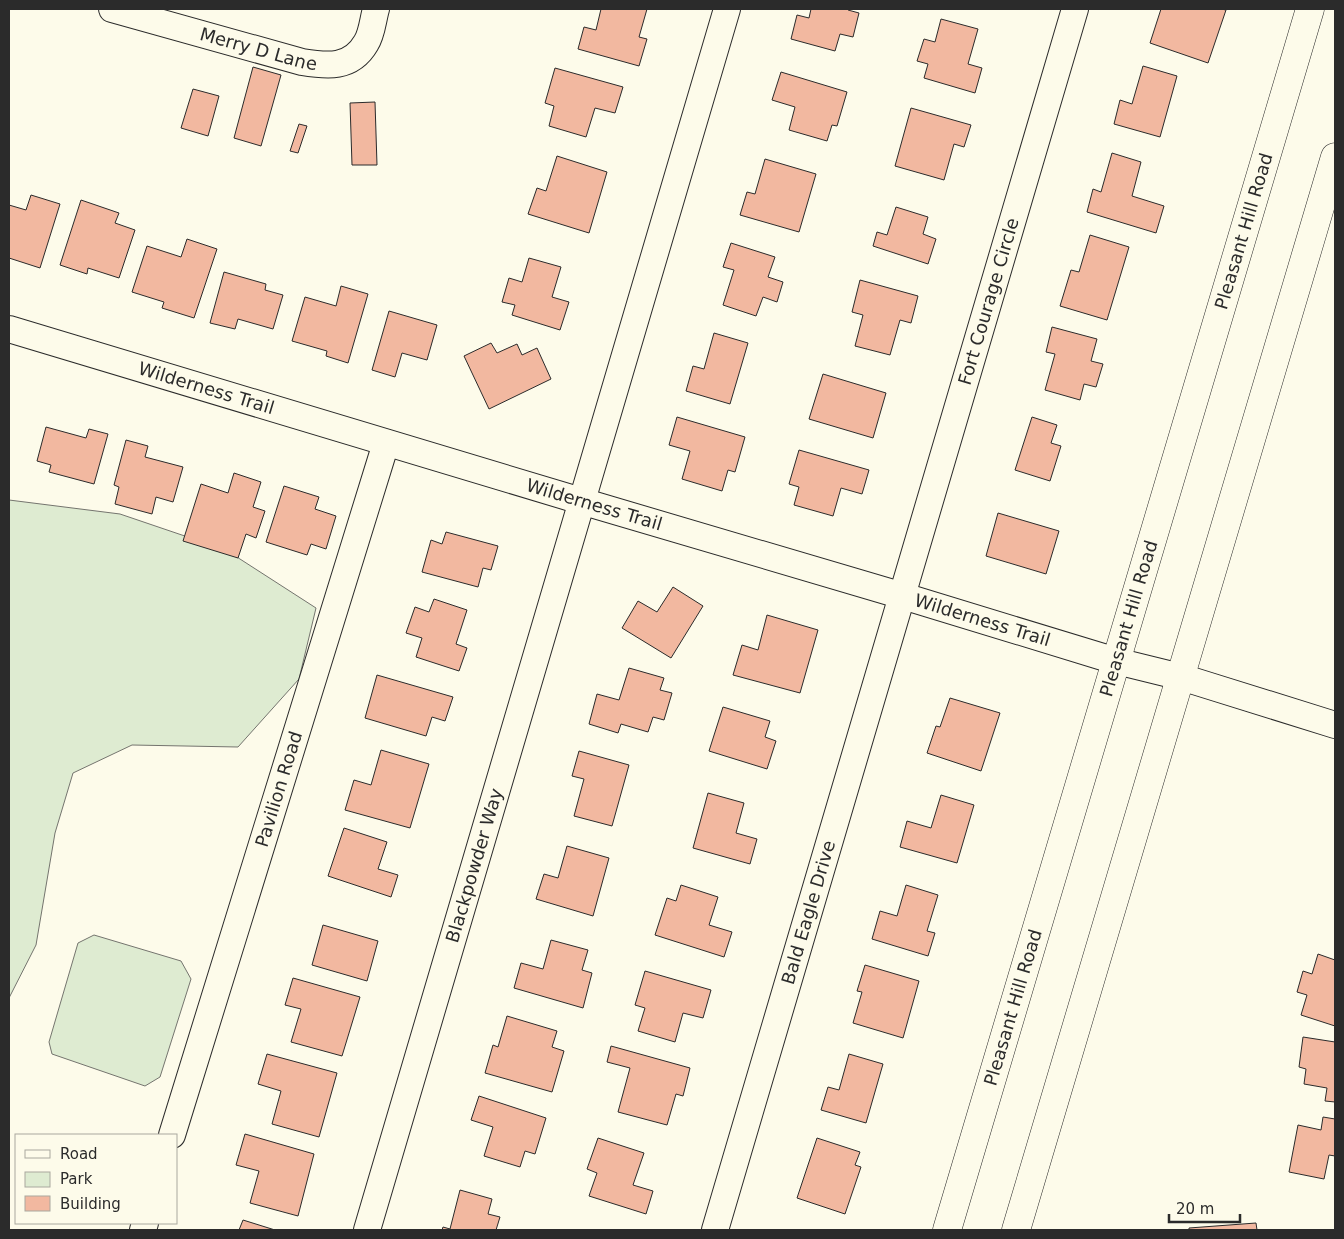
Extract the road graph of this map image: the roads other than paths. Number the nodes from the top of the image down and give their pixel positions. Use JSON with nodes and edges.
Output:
{"nodes":[{"id":1,"x":112,"y":9,"type":"edge"},
{"id":2,"x":376,"y":9,"type":"edge"},
{"id":3,"x":727,"y":9,"type":"edge"},
{"id":4,"x":1075,"y":9,"type":"edge"},
{"id":5,"x":1310,"y":9,"type":"edge"},
{"id":6,"x":1335,"y":157,"type":"edge"},
{"id":7,"x":9,"y":329,"type":"edge"},
{"id":8,"x":386,"y":443,"type":"junction"},
{"id":9,"x":581,"y":501,"type":"junction"},
{"id":10,"x":903,"y":596,"type":"junction"},
{"id":11,"x":1116,"y":661,"type":"junction"},
{"id":12,"x":1181,"y":677,"type":"junction"},
{"id":13,"x":1335,"y":725,"type":"edge"},
{"id":14,"x":172,"y":1134,"type":"edge"},
{"id":15,"x":367,"y":1230,"type":"edge"},
{"id":16,"x":714,"y":1230,"type":"edge"},
{"id":17,"x":947,"y":1230,"type":"edge"},
{"id":18,"x":1016,"y":1230,"type":"edge"}],
"edges":[{"from":1,"to":2,"type":"street","name":"Merry D Lane"},
{"from":3,"to":9,"type":"street"},
{"from":4,"to":10,"type":"street","name":"Fort Courage Circle"},
{"from":5,"to":11,"type":"main road","name":"Pleasant Hill Road"},
{"from":6,"to":12,"type":"main road"},
{"from":7,"to":8,"type":"street","name":"Wilderness Trail"},
{"from":8,"to":9,"type":"street","name":"Wilderness Trail"},
{"from":8,"to":14,"type":"street","name":"Pavilion Road"},
{"from":9,"to":10,"type":"street","name":"Wilderness Trail"},
{"from":9,"to":15,"type":"street","name":"Blackpowder Way"},
{"from":10,"to":11,"type":"street","name":"Wilderness Trail"},
{"from":10,"to":16,"type":"street","name":"Bald Eagle Drive"},
{"from":11,"to":12,"type":"street","name":"Wilderness Trail"},
{"from":11,"to":17,"type":"main road","name":"Pleasant Hill Road"},
{"from":12,"to":13,"type":"street","name":"Wilderness Trail"},
{"from":12,"to":18,"type":"main road"}]}
